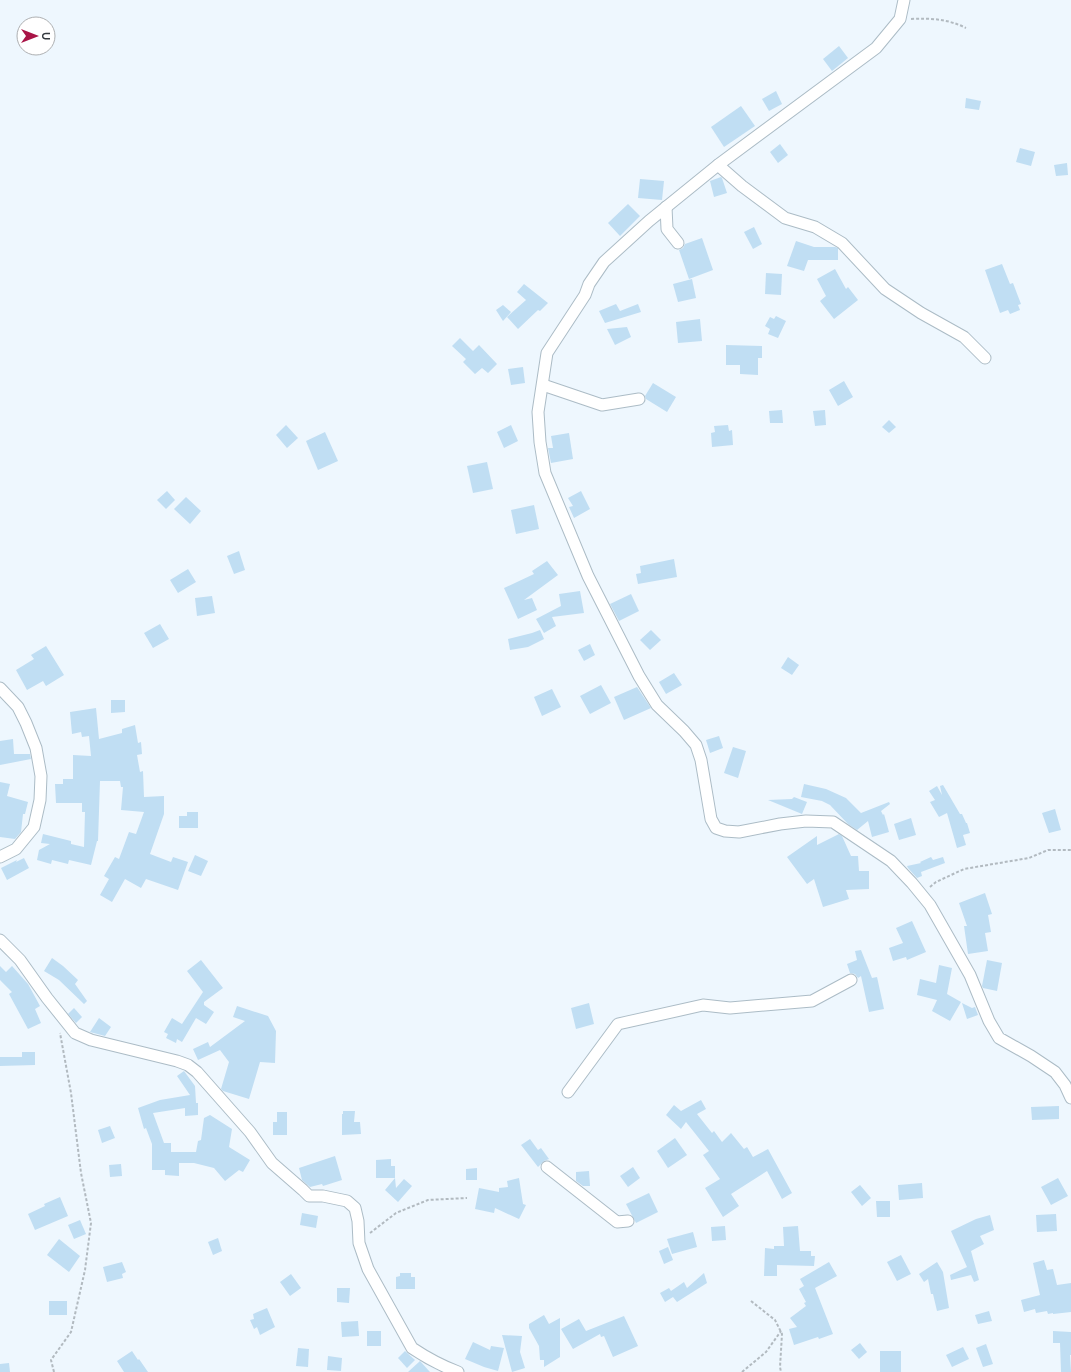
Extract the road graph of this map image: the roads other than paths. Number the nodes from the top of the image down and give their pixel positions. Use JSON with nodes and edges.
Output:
{"nodes":[{"id":1,"x":904,"y":0,"type":"edge"},
{"id":2,"x":718,"y":165,"type":"junction"},
{"id":3,"x":666,"y":207,"type":"junction"},
{"id":4,"x":678,"y":243,"type":"dead end"},
{"id":5,"x":985,"y":358,"type":"dead end"},
{"id":6,"x":543,"y":385,"type":"junction"},
{"id":7,"x":639,"y":399,"type":"dead end"},
{"id":8,"x":0,"y":688,"type":"edge"},
{"id":9,"x":0,"y":856,"type":"edge"},
{"id":10,"x":0,"y":940,"type":"edge"},
{"id":11,"x":851,"y":980,"type":"dead end"},
{"id":12,"x":568,"y":1092,"type":"dead end"},
{"id":13,"x":1071,"y":1098,"type":"edge"},
{"id":14,"x":547,"y":1167,"type":"dead end"},
{"id":15,"x":628,"y":1221,"type":"dead end"},
{"id":16,"x":458,"y":1372,"type":"edge"}],
"edges":[{"from":1,"to":2,"type":"street"},
{"from":2,"to":3,"type":"street"},
{"from":2,"to":5,"type":"street"},
{"from":3,"to":4,"type":"street"},
{"from":3,"to":6,"type":"street"},
{"from":6,"to":7,"type":"street"},
{"from":6,"to":13,"type":"street"},
{"from":8,"to":9,"type":"street"},
{"from":10,"to":16,"type":"street"},
{"from":11,"to":12,"type":"street"},
{"from":14,"to":15,"type":"street"}]}
